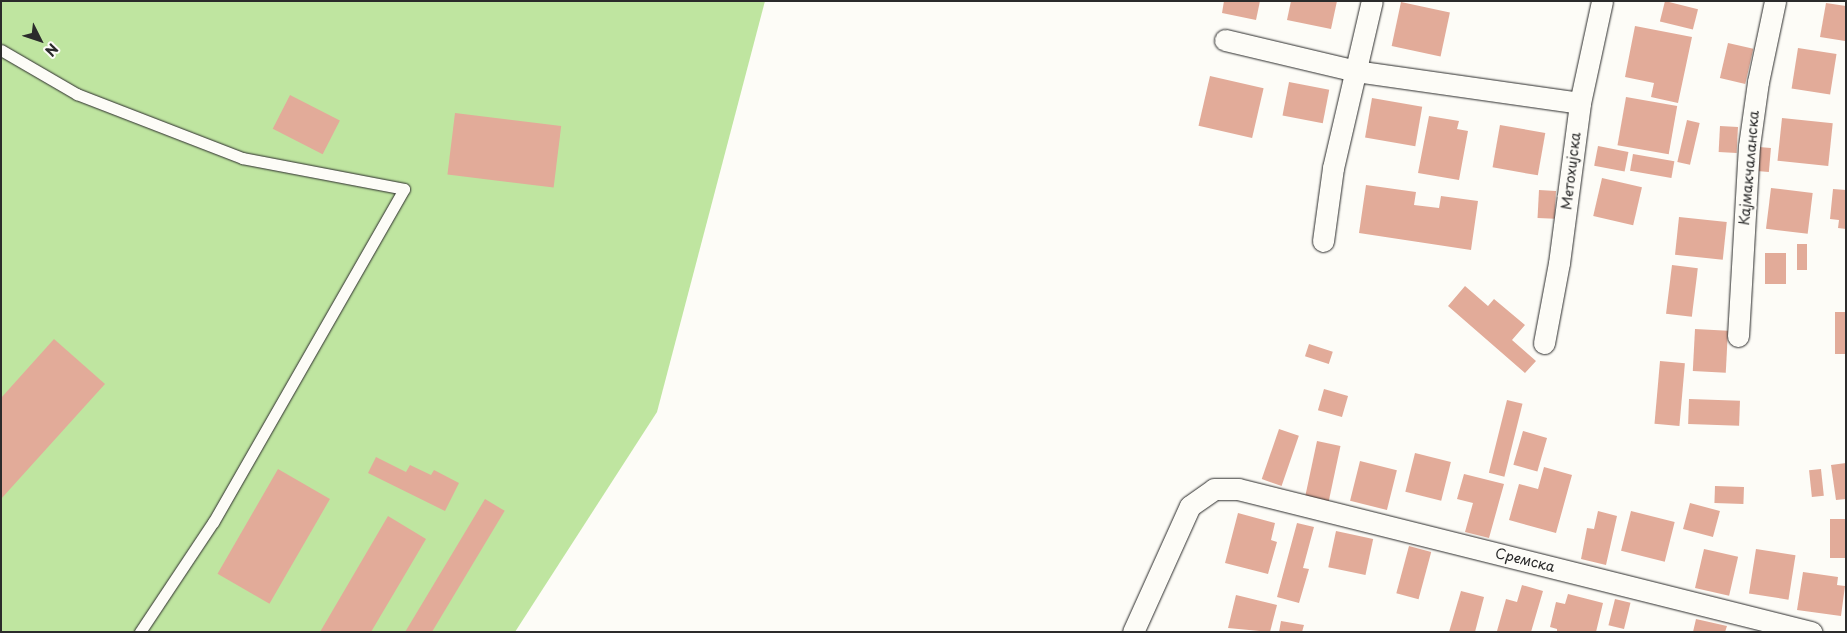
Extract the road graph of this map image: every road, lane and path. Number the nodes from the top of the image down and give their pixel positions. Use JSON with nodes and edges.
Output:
{"nodes":[{"id":1,"x":1372,"y":1,"type":"edge"},
{"id":2,"x":1602,"y":1,"type":"edge"},
{"id":3,"x":1775,"y":1,"type":"edge"},
{"id":4,"x":1225,"y":40,"type":"dead end"},
{"id":5,"x":1,"y":50,"type":"edge"},
{"id":6,"x":1356,"y":71,"type":"junction"},
{"id":7,"x":1580,"y":104,"type":"junction"},
{"id":8,"x":1323,"y":240,"type":"dead end"},
{"id":9,"x":1738,"y":336,"type":"dead end"},
{"id":10,"x":1544,"y":342,"type":"dead end"},
{"id":11,"x":140,"y":632,"type":"edge"},
{"id":12,"x":1132,"y":632,"type":"edge"},
{"id":13,"x":1811,"y":632,"type":"edge"}],
"edges":[{"from":1,"to":6,"type":"street"},
{"from":2,"to":7,"type":"street","name":"Метохијска"},
{"from":3,"to":9,"type":"street","name":"Кајмакчаланска"},
{"from":4,"to":6,"type":"street"},
{"from":5,"to":11,"type":"lane"},
{"from":6,"to":7,"type":"street"},
{"from":6,"to":8,"type":"street"},
{"from":7,"to":10,"type":"street","name":"Метохијска"},
{"from":12,"to":13,"type":"street","name":"Сремска"}]}
